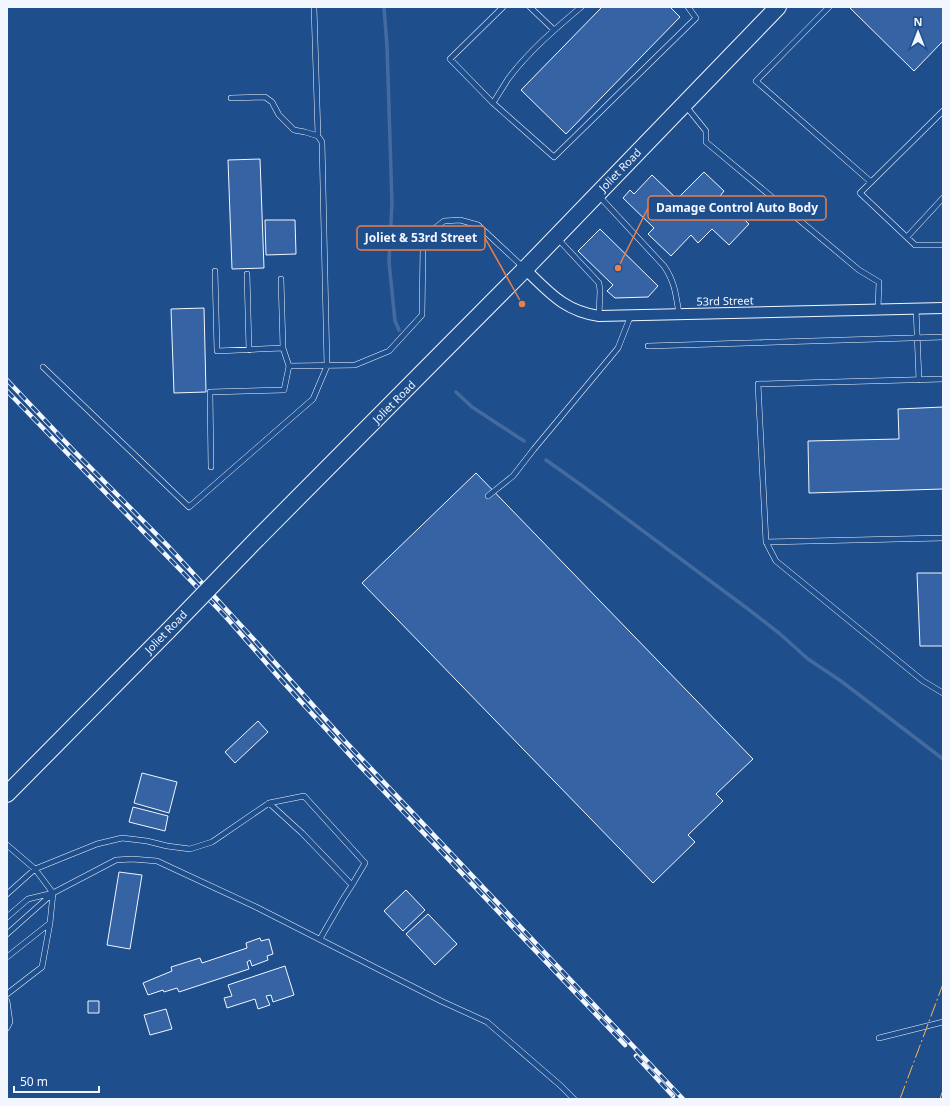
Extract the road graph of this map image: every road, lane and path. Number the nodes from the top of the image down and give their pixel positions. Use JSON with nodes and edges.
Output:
{"nodes":[{"id":1,"x":314,"y":7,"type":"edge"},
{"id":2,"x":504,"y":7,"type":"edge"},
{"id":3,"x":530,"y":7,"type":"edge"},
{"id":4,"x":581,"y":7,"type":"edge"},
{"id":5,"x":688,"y":7,"type":"edge"},
{"id":6,"x":778,"y":7,"type":"edge"},
{"id":7,"x":829,"y":7,"type":"edge"},
{"id":8,"x":554,"y":30,"type":"junction"},
{"id":9,"x":231,"y":98,"type":"dead end"},
{"id":10,"x":493,"y":103,"type":"junction"},
{"id":11,"x":685,"y":104,"type":"junction"},
{"id":12,"x":943,"y":111,"type":"edge"},
{"id":13,"x":318,"y":136,"type":"junction"},
{"id":14,"x":871,"y":182,"type":"junction"},
{"id":15,"x":597,"y":194,"type":"junction"},
{"id":16,"x":943,"y":198,"type":"edge"},
{"id":17,"x":556,"y":237,"type":"junction"},
{"id":18,"x":907,"y":237,"type":"junction"},
{"id":19,"x":943,"y":245,"type":"edge"},
{"id":20,"x":525,"y":269,"type":"junction"},
{"id":21,"x":215,"y":271,"type":"dead end"},
{"id":22,"x":247,"y":274,"type":"dead end"},
{"id":23,"x":281,"y":279,"type":"dead end"},
{"id":24,"x":916,"y":308,"type":"junction"},
{"id":25,"x":943,"y":308,"type":"edge"},
{"id":26,"x":878,"y":309,"type":"junction"},
{"id":27,"x":679,"y":314,"type":"junction"},
{"id":28,"x":599,"y":316,"type":"junction"},
{"id":29,"x":631,"y":316,"type":"junction"},
{"id":30,"x":943,"y":337,"type":"edge"},
{"id":31,"x":917,"y":338,"type":"junction"},
{"id":32,"x":648,"y":346,"type":"dead end"},
{"id":33,"x":283,"y":348,"type":"junction"},
{"id":34,"x":249,"y":350,"type":"junction"},
{"id":35,"x":290,"y":366,"type":"junction"},
{"id":36,"x":327,"y":366,"type":"junction"},
{"id":37,"x":44,"y":368,"type":"dead end"},
{"id":38,"x":943,"y":379,"type":"edge"},
{"id":39,"x":919,"y":380,"type":"junction"},
{"id":40,"x":211,"y":467,"type":"dead end"},
{"id":41,"x":488,"y":496,"type":"dead end"},
{"id":42,"x":943,"y":538,"type":"edge"},
{"id":43,"x":766,"y":542,"type":"junction"},
{"id":44,"x":943,"y":693,"type":"edge"},
{"id":45,"x":7,"y":794,"type":"edge"},
{"id":46,"x":269,"y":804,"type":"junction"},
{"id":47,"x":7,"y":845,"type":"edge"},
{"id":48,"x":35,"y":869,"type":"junction"},
{"id":49,"x":352,"y":885,"type":"junction"},
{"id":50,"x":52,"y":893,"type":"junction"},
{"id":51,"x":7,"y":894,"type":"edge"},
{"id":52,"x":7,"y":917,"type":"edge"},
{"id":53,"x":50,"y":923,"type":"junction"},
{"id":54,"x":7,"y":934,"type":"edge"},
{"id":55,"x":320,"y":939,"type":"junction"},
{"id":56,"x":7,"y":958,"type":"edge"},
{"id":57,"x":7,"y":994,"type":"edge"},
{"id":58,"x":7,"y":1001,"type":"edge"},
{"id":59,"x":943,"y":1022,"type":"edge"},
{"id":60,"x":7,"y":1028,"type":"edge"},
{"id":61,"x":879,"y":1038,"type":"dead end"},
{"id":62,"x":574,"y":1099,"type":"edge"}],
"edges":[{"from":1,"to":13,"type":"lane"},
{"from":2,"to":10,"type":"lane"},
{"from":3,"to":8,"type":"lane"},
{"from":4,"to":8,"type":"lane"},
{"from":5,"to":10,"type":"lane"},
{"from":6,"to":11,"type":"main road","name":"Joliet Road"},
{"from":7,"to":14,"type":"lane"},
{"from":8,"to":10,"type":"lane"},
{"from":9,"to":13,"type":"lane"},
{"from":11,"to":15,"type":"main road","name":"Joliet Road"},
{"from":11,"to":26,"type":"lane"},
{"from":12,"to":14,"type":"lane"},
{"from":13,"to":36,"type":"lane"},
{"from":14,"to":18,"type":"lane"},
{"from":15,"to":17,"type":"main road","name":"Joliet Road"},
{"from":15,"to":27,"type":"lane"},
{"from":16,"to":18,"type":"lane"},
{"from":17,"to":20,"type":"main road","name":"Joliet Road"},
{"from":17,"to":28,"type":"lane"},
{"from":18,"to":19,"type":"lane"},
{"from":20,"to":28,"type":"street","name":"53rd Street"},
{"from":20,"to":36,"type":"lane"},
{"from":20,"to":45,"type":"main road","name":"Joliet Road","bridge":true},
{"from":21,"to":34,"type":"lane"},
{"from":22,"to":34,"type":"lane"},
{"from":23,"to":33,"type":"lane"},
{"from":24,"to":25,"type":"street","name":"53rd Street"},
{"from":24,"to":26,"type":"street","name":"53rd Street"},
{"from":24,"to":31,"type":"lane"},
{"from":26,"to":27,"type":"street","name":"53rd Street"},
{"from":27,"to":29,"type":"street","name":"53rd Street"},
{"from":28,"to":29,"type":"street","name":"53rd Street"},
{"from":29,"to":41,"type":"lane"},
{"from":30,"to":31,"type":"lane"},
{"from":31,"to":32,"type":"lane"},
{"from":31,"to":39,"type":"lane"},
{"from":33,"to":34,"type":"lane"},
{"from":33,"to":35,"type":"lane"},
{"from":35,"to":36,"type":"lane"},
{"from":35,"to":40,"type":"lane"},
{"from":36,"to":37,"type":"lane"},
{"from":38,"to":39,"type":"lane"},
{"from":39,"to":43,"type":"lane"},
{"from":42,"to":43,"type":"lane"},
{"from":43,"to":44,"type":"lane"},
{"from":46,"to":48,"type":"lane"},
{"from":46,"to":49,"type":"lane"},
{"from":46,"to":49,"type":"lane"},
{"from":47,"to":48,"type":"lane"},
{"from":48,"to":50,"type":"lane"},
{"from":48,"to":51,"type":"lane"},
{"from":49,"to":55,"type":"lane"},
{"from":50,"to":52,"type":"lane"},
{"from":50,"to":53,"type":"lane"},
{"from":50,"to":54,"type":"lane"},
{"from":50,"to":55,"type":"lane"},
{"from":53,"to":56,"type":"lane"},
{"from":53,"to":57,"type":"lane"},
{"from":55,"to":62,"type":"lane"},
{"from":58,"to":60,"type":"lane"},
{"from":59,"to":61,"type":"lane"}]}
